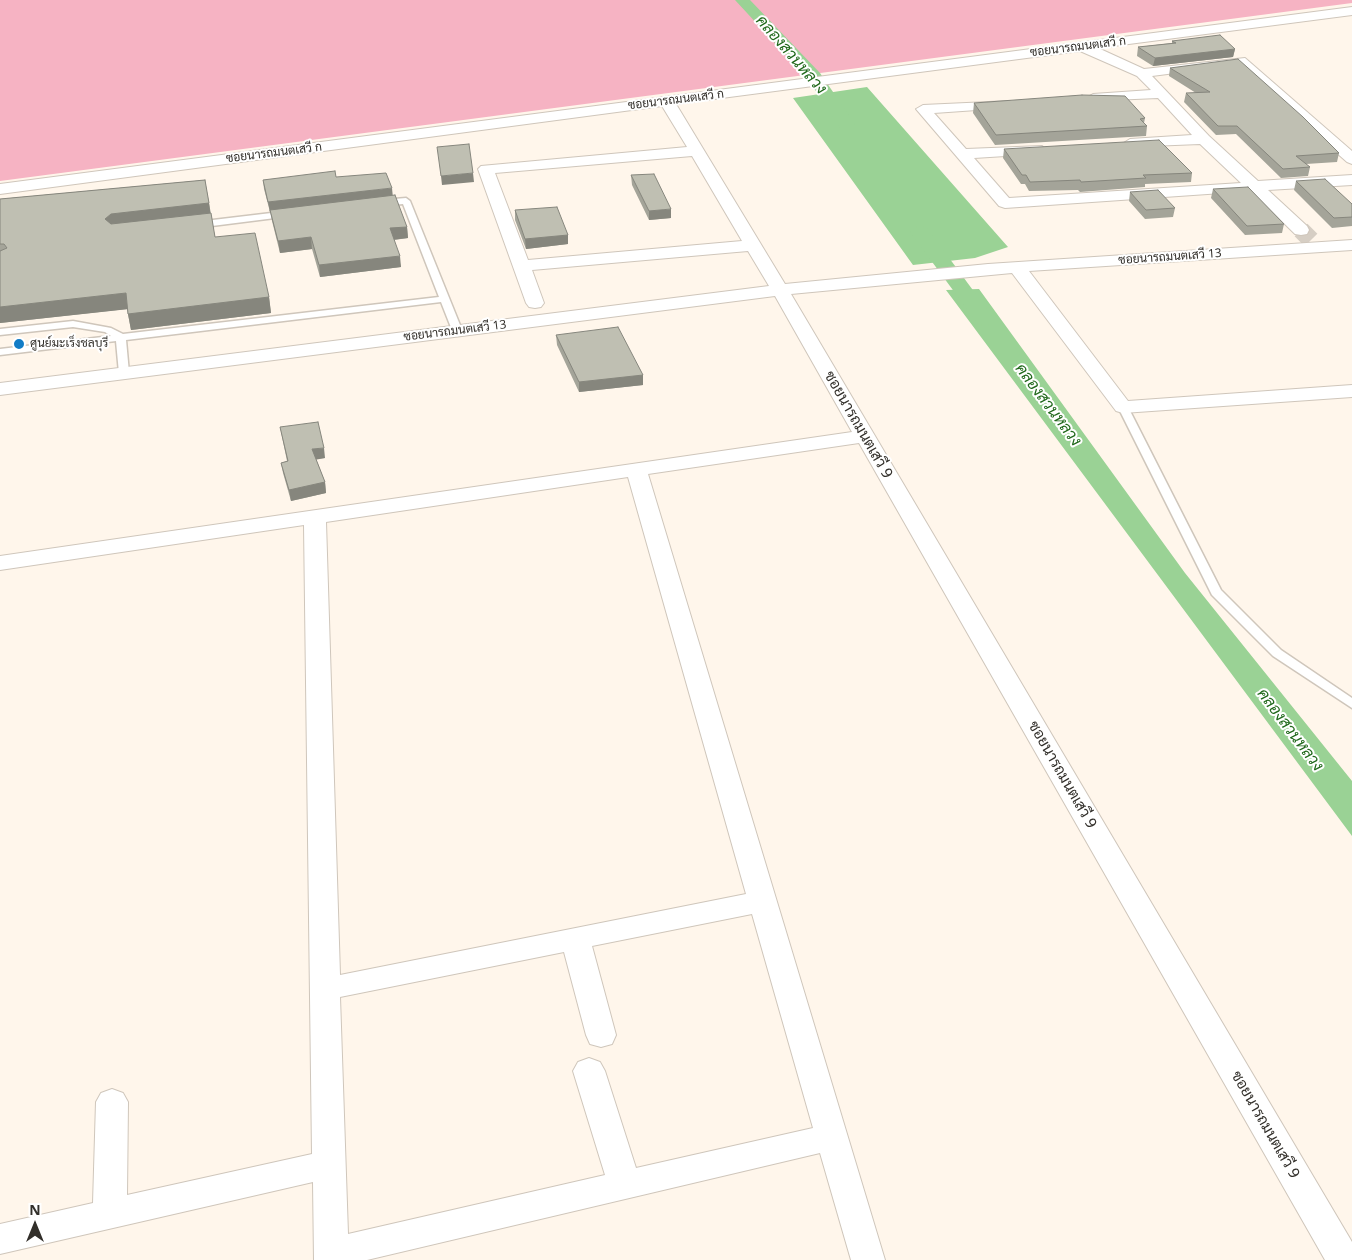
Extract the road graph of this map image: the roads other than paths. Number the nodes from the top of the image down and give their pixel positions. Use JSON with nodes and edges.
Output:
{"nodes":[{"id":1,"x":1352,"y":11,"type":"edge"},
{"id":2,"x":1083,"y":47,"type":"junction"},
{"id":3,"x":1142,"y":73,"type":"junction"},
{"id":4,"x":1161,"y":94,"type":"junction"},
{"id":5,"x":1082,"y":99,"type":"edge"},
{"id":6,"x":667,"y":102,"type":"junction"},
{"id":7,"x":1022,"y":103,"type":"edge"},
{"id":8,"x":1204,"y":139,"type":"junction"},
{"id":9,"x":1118,"y":144,"type":"edge"},
{"id":10,"x":1050,"y":149,"type":"edge"},
{"id":11,"x":696,"y":151,"type":"junction"},
{"id":12,"x":964,"y":154,"type":"junction"},
{"id":13,"x":1352,"y":159,"type":"edge"},
{"id":14,"x":1352,"y":180,"type":"edge"},
{"id":15,"x":1254,"y":188,"type":"junction"},
{"id":16,"x":0,"y":189,"type":"edge"},
{"id":17,"x":376,"y":204,"type":"edge"},
{"id":18,"x":299,"y":213,"type":"edge"},
{"id":19,"x":182,"y":226,"type":"edge"},
{"id":20,"x":1310,"y":239,"type":"junction"},
{"id":21,"x":752,"y":245,"type":"junction"},
{"id":22,"x":1352,"y":245,"type":"edge"},
{"id":23,"x":523,"y":266,"type":"junction"},
{"id":24,"x":1017,"y":267,"type":"junction"},
{"id":25,"x":780,"y":290,"type":"junction"},
{"id":26,"x":445,"y":299,"type":"junction"},
{"id":27,"x":535,"y":303,"type":"dead end"},
{"id":28,"x":458,"y":330,"type":"junction"},
{"id":29,"x":0,"y":332,"type":"edge"},
{"id":30,"x":121,"y":337,"type":"junction"},
{"id":31,"x":0,"y":352,"type":"edge"},
{"id":32,"x":124,"y":373,"type":"junction"},
{"id":33,"x":0,"y":389,"type":"edge"},
{"id":34,"x":1343,"y":392,"type":"edge"},
{"id":35,"x":1352,"y":403,"type":"edge"},
{"id":36,"x":1123,"y":407,"type":"junction"},
{"id":37,"x":865,"y":436,"type":"junction"},
{"id":38,"x":636,"y":470,"type":"junction"},
{"id":39,"x":315,"y":516,"type":"junction"},
{"id":40,"x":0,"y":563,"type":"edge"},
{"id":41,"x":1352,"y":704,"type":"edge"},
{"id":42,"x":763,"y":901,"type":"junction"},
{"id":43,"x":575,"y":939,"type":"junction"},
{"id":44,"x":326,"y":990,"type":"junction"},
{"id":45,"x":601,"y":1035,"type":"dead end"},
{"id":46,"x":589,"y":1072,"type":"dead end"},
{"id":47,"x":112,"y":1102,"type":"dead end"},
{"id":48,"x":832,"y":1137,"type":"junction"},
{"id":49,"x":329,"y":1164,"type":"junction"},
{"id":50,"x":626,"y":1185,"type":"junction"},
{"id":51,"x":110,"y":1214,"type":"junction"},
{"id":52,"x":0,"y":1239,"type":"edge"},
{"id":53,"x":331,"y":1257,"type":"edge"},
{"id":54,"x":868,"y":1260,"type":"edge"},
{"id":55,"x":1344,"y":1260,"type":"edge"}],
"edges":[{"from":1,"to":2,"type":"street","name":"ซอยนารถมนตเสวี ก"},
{"from":2,"to":3,"type":"street"},
{"from":2,"to":6,"type":"street","name":"ซอยนารถมนตเสวี ก"},
{"from":3,"to":4,"type":"street"},
{"from":3,"to":13,"type":"street"},
{"from":4,"to":5,"type":"street"},
{"from":4,"to":8,"type":"street"},
{"from":6,"to":11,"type":"street","name":"ซอยนารถมนตเสวี 9"},
{"from":6,"to":16,"type":"street","name":"ซอยนารถมนตเสวี ก"},
{"from":7,"to":12,"type":"street"},
{"from":8,"to":9,"type":"street"},
{"from":8,"to":15,"type":"street"},
{"from":10,"to":12,"type":"street"},
{"from":11,"to":21,"type":"street","name":"ซอยนารถมนตเสวี 9"},
{"from":11,"to":23,"type":"street"},
{"from":12,"to":15,"type":"street"},
{"from":14,"to":15,"type":"street"},
{"from":15,"to":20,"type":"street"},
{"from":17,"to":26,"type":"lane"},
{"from":18,"to":19,"type":"lane"},
{"from":20,"to":22,"type":"street","name":"ซอยนารถมนตเสวี 13"},
{"from":20,"to":24,"type":"street","name":"ซอยนารถมนตเสวี 13"},
{"from":21,"to":23,"type":"street"},
{"from":21,"to":25,"type":"street","name":"ซอยนารถมนตเสวี 9"},
{"from":23,"to":27,"type":"street"},
{"from":24,"to":25,"type":"street","name":"ซอยนารถมนตเสวี 13"},
{"from":24,"to":36,"type":"street"},
{"from":25,"to":28,"type":"street","name":"ซอยนารถมนตเสวี 13"},
{"from":25,"to":37,"type":"street","name":"ซอยนารถมนตเสวี 9"},
{"from":26,"to":28,"type":"lane"},
{"from":26,"to":30,"type":"lane"},
{"from":28,"to":32,"type":"street","name":"ซอยนารถมนตเสวี 13"},
{"from":29,"to":30,"type":"lane"},
{"from":30,"to":31,"type":"lane"},
{"from":30,"to":32,"type":"lane"},
{"from":32,"to":33,"type":"street","name":"ซอยนารถมนตเสวี 13"},
{"from":34,"to":35,"type":"street"},
{"from":34,"to":36,"type":"street"},
{"from":36,"to":41,"type":"lane"},
{"from":37,"to":38,"type":"street"},
{"from":37,"to":55,"type":"street","name":"ซอยนารถมนตเสวี 9"},
{"from":38,"to":39,"type":"street"},
{"from":38,"to":42,"type":"street"},
{"from":39,"to":40,"type":"street"},
{"from":39,"to":44,"type":"street"},
{"from":42,"to":43,"type":"street"},
{"from":42,"to":48,"type":"street"},
{"from":43,"to":44,"type":"street"},
{"from":43,"to":45,"type":"street"},
{"from":44,"to":49,"type":"street"},
{"from":46,"to":50,"type":"street"},
{"from":47,"to":51,"type":"street"},
{"from":48,"to":50,"type":"street"},
{"from":48,"to":54,"type":"street"},
{"from":49,"to":51,"type":"street"},
{"from":49,"to":53,"type":"street"},
{"from":50,"to":53,"type":"street"},
{"from":51,"to":52,"type":"street"}]}
